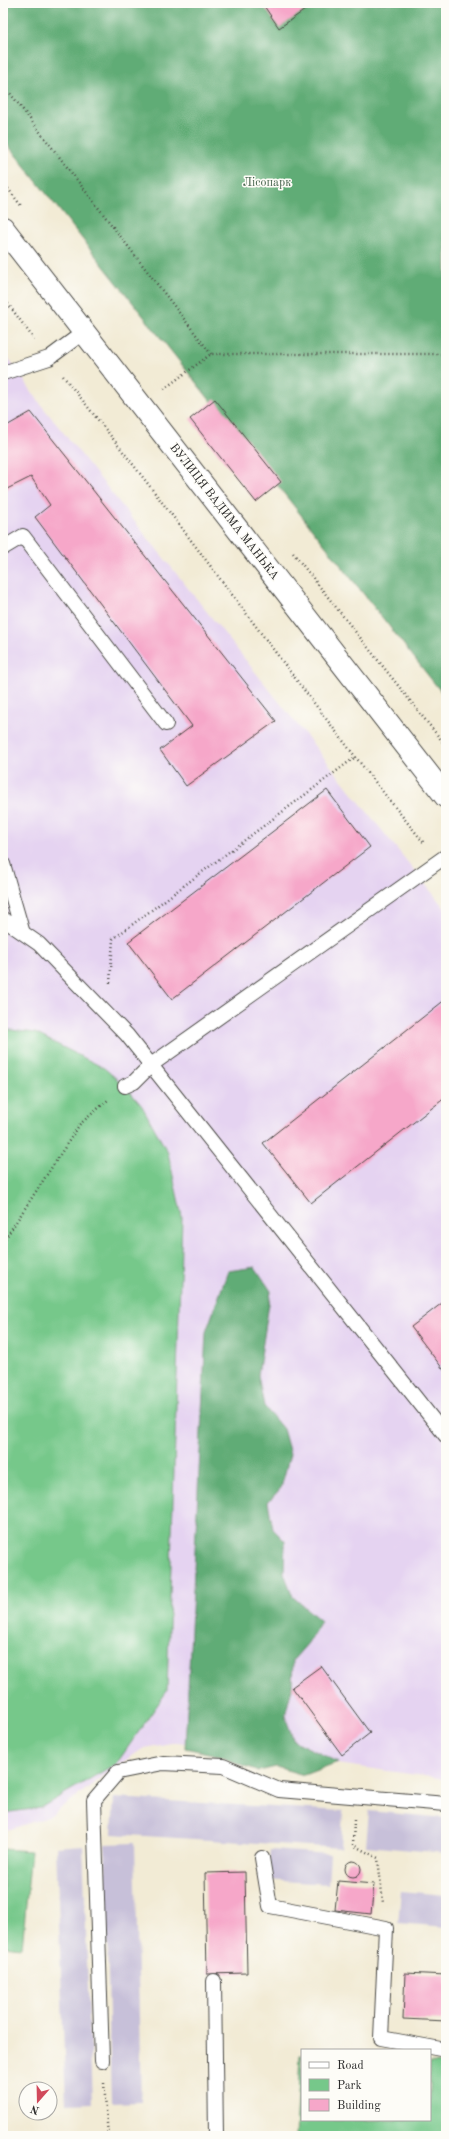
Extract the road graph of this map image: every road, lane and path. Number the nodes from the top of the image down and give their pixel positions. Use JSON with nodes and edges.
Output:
{"nodes":[{"id":1,"x":3,"y":84,"type":"edge"},
{"id":2,"x":3,"y":228,"type":"edge"},
{"id":3,"x":3,"y":298,"type":"edge"},
{"id":4,"x":84,"y":332,"type":"junction"},
{"id":5,"x":211,"y":354,"type":"junction"},
{"id":6,"x":446,"y":354,"type":"edge"},
{"id":7,"x":49,"y":358,"type":"junction"},
{"id":8,"x":3,"y":373,"type":"edge"},
{"id":9,"x":164,"y":389,"type":"dead end"},
{"id":10,"x":3,"y":548,"type":"edge"},
{"id":11,"x":166,"y":724,"type":"dead end"},
{"id":12,"x":354,"y":758,"type":"junction"},
{"id":13,"x":446,"y":797,"type":"edge"},
{"id":14,"x":442,"y":859,"type":"edge"},
{"id":15,"x":3,"y":864,"type":"edge"},
{"id":16,"x":3,"y":919,"type":"edge"},
{"id":17,"x":22,"y":930,"type":"junction"},
{"id":18,"x":108,"y":1015,"type":"junction"},
{"id":19,"x":151,"y":1065,"type":"junction"},
{"id":20,"x":125,"y":1086,"type":"joint"},
{"id":21,"x":3,"y":1242,"type":"edge"},
{"id":22,"x":446,"y":1436,"type":"edge"},
{"id":23,"x":355,"y":1797,"type":"junction"},
{"id":24,"x":446,"y":1804,"type":"edge"},
{"id":25,"x":262,"y":1858,"type":"dead end"},
{"id":26,"x":386,"y":1928,"type":"junction"},
{"id":27,"x":214,"y":1981,"type":"dead end"},
{"id":28,"x":446,"y":2050,"type":"edge"},
{"id":29,"x":102,"y":2061,"type":"joint"},
{"id":30,"x":108,"y":2136,"type":"edge"},
{"id":31,"x":216,"y":2136,"type":"edge"}],
"edges":[{"from":1,"to":5,"type":"path"},
{"from":2,"to":4,"type":"main road","name":"ВУЛИЦЯ ВАДИМА МАНЬКА"},
{"from":3,"to":7,"type":"path"},
{"from":4,"to":7,"type":"lane"},
{"from":4,"to":13,"type":"main road","name":"ВУЛИЦЯ ВАДИМА МАНЬКА"},
{"from":5,"to":6,"type":"path"},
{"from":5,"to":9,"type":"path"},
{"from":7,"to":8,"type":"lane"},
{"from":7,"to":12,"type":"path"},
{"from":10,"to":11,"type":"lane"},
{"from":12,"to":14,"type":"path"},
{"from":12,"to":18,"type":"path"},
{"from":14,"to":19,"type":"lane"},
{"from":15,"to":17,"type":"lane"},
{"from":16,"to":17,"type":"lane"},
{"from":17,"to":18,"type":"lane"},
{"from":18,"to":19,"type":"lane"},
{"from":19,"to":20,"type":"lane"},
{"from":19,"to":22,"type":"lane"},
{"from":20,"to":21,"type":"path"},
{"from":23,"to":24,"type":"lane"},
{"from":23,"to":26,"type":"path"},
{"from":23,"to":29,"type":"lane"},
{"from":25,"to":26,"type":"lane"},
{"from":26,"to":28,"type":"lane"},
{"from":27,"to":31,"type":"lane"},
{"from":29,"to":30,"type":"path"}]}
